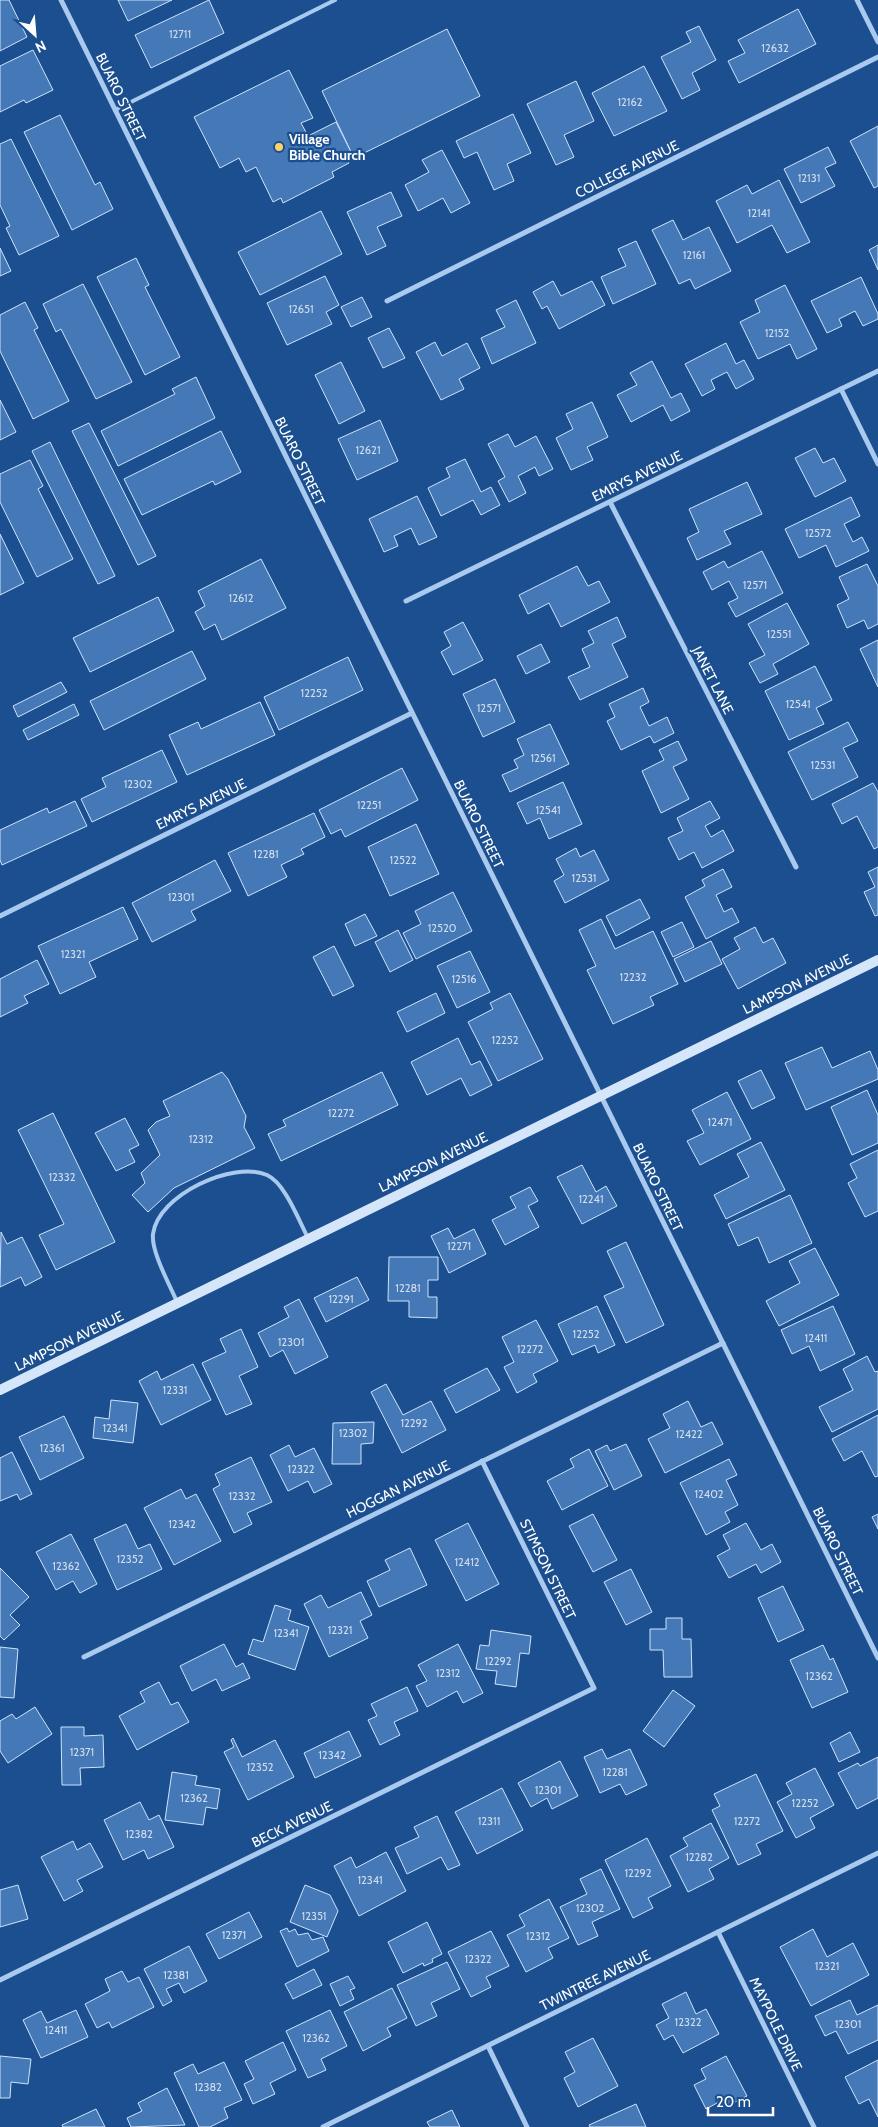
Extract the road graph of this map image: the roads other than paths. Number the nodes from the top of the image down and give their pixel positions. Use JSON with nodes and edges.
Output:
{"nodes":[{"id":1,"x":61,"y":0,"type":"edge"},
{"id":2,"x":335,"y":0,"type":"edge"},
{"id":3,"x":857,"y":0,"type":"edge"},
{"id":4,"x":878,"y":42,"type":"edge"},
{"id":5,"x":878,"y":57,"type":"edge"},
{"id":6,"x":115,"y":110,"type":"junction"},
{"id":7,"x":387,"y":301,"type":"dead end"},
{"id":8,"x":878,"y":371,"type":"edge"},
{"id":9,"x":841,"y":389,"type":"junction"},
{"id":10,"x":878,"y":464,"type":"edge"},
{"id":11,"x":610,"y":502,"type":"junction"},
{"id":12,"x":406,"y":601,"type":"dead end"},
{"id":13,"x":412,"y":713,"type":"junction"},
{"id":14,"x":796,"y":867,"type":"dead end"},
{"id":15,"x":0,"y":916,"type":"edge"},
{"id":16,"x":878,"y":960,"type":"edge"},
{"id":17,"x":600,"y":1094,"type":"junction"},
{"id":18,"x":308,"y":1238,"type":"junction"},
{"id":19,"x":178,"y":1303,"type":"junction"},
{"id":20,"x":723,"y":1343,"type":"junction"},
{"id":21,"x":0,"y":1390,"type":"edge"},
{"id":22,"x":482,"y":1461,"type":"junction"},
{"id":23,"x":84,"y":1656,"type":"dead end"},
{"id":24,"x":878,"y":1658,"type":"edge"},
{"id":25,"x":594,"y":1688,"type":"joint"},
{"id":26,"x":878,"y":1853,"type":"edge"},
{"id":27,"x":718,"y":1932,"type":"junction"},
{"id":28,"x":0,"y":1980,"type":"edge"},
{"id":29,"x":488,"y":2046,"type":"junction"},
{"id":30,"x":323,"y":2127,"type":"edge"},
{"id":31,"x":527,"y":2127,"type":"edge"},
{"id":32,"x":814,"y":2127,"type":"edge"}],
"edges":[{"from":1,"to":6,"type":"street","name":"BUARO STREET"},
{"from":2,"to":6,"type":"lane"},
{"from":3,"to":4,"type":"street"},
{"from":5,"to":7,"type":"street","name":"COLLEGE AVENUE"},
{"from":6,"to":13,"type":"street","name":"BUARO STREET"},
{"from":8,"to":9,"type":"street","name":"EMRYS AVENUE"},
{"from":9,"to":10,"type":"street"},
{"from":9,"to":11,"type":"street","name":"EMRYS AVENUE"},
{"from":11,"to":12,"type":"street","name":"EMRYS AVENUE"},
{"from":11,"to":14,"type":"street","name":"JANET LANE"},
{"from":13,"to":15,"type":"street","name":"EMRYS AVENUE"},
{"from":13,"to":17,"type":"street","name":"BUARO STREET"},
{"from":16,"to":17,"type":"street","name":"LAMPSON AVENUE"},
{"from":17,"to":18,"type":"street","name":"LAMPSON AVENUE"},
{"from":17,"to":20,"type":"street","name":"BUARO STREET"},
{"from":18,"to":19,"type":"street","name":"LAMPSON AVENUE"},
{"from":18,"to":19,"type":"lane"},
{"from":19,"to":21,"type":"street","name":"LAMPSON AVENUE"},
{"from":20,"to":22,"type":"street","name":"HOGGAN AVENUE"},
{"from":20,"to":24,"type":"street","name":"BUARO STREET"},
{"from":22,"to":23,"type":"street","name":"HOGGAN AVENUE"},
{"from":22,"to":25,"type":"street","name":"STIMSON STREET"},
{"from":25,"to":28,"type":"street","name":"BECK AVENUE"},
{"from":26,"to":27,"type":"street","name":"TWINTREE AVENUE"},
{"from":27,"to":29,"type":"street","name":"TWINTREE AVENUE"},
{"from":27,"to":32,"type":"street","name":"MAYPOLE DRIVE"},
{"from":29,"to":30,"type":"street","name":"TWINTREE AVENUE"},
{"from":29,"to":31,"type":"street"}]}
